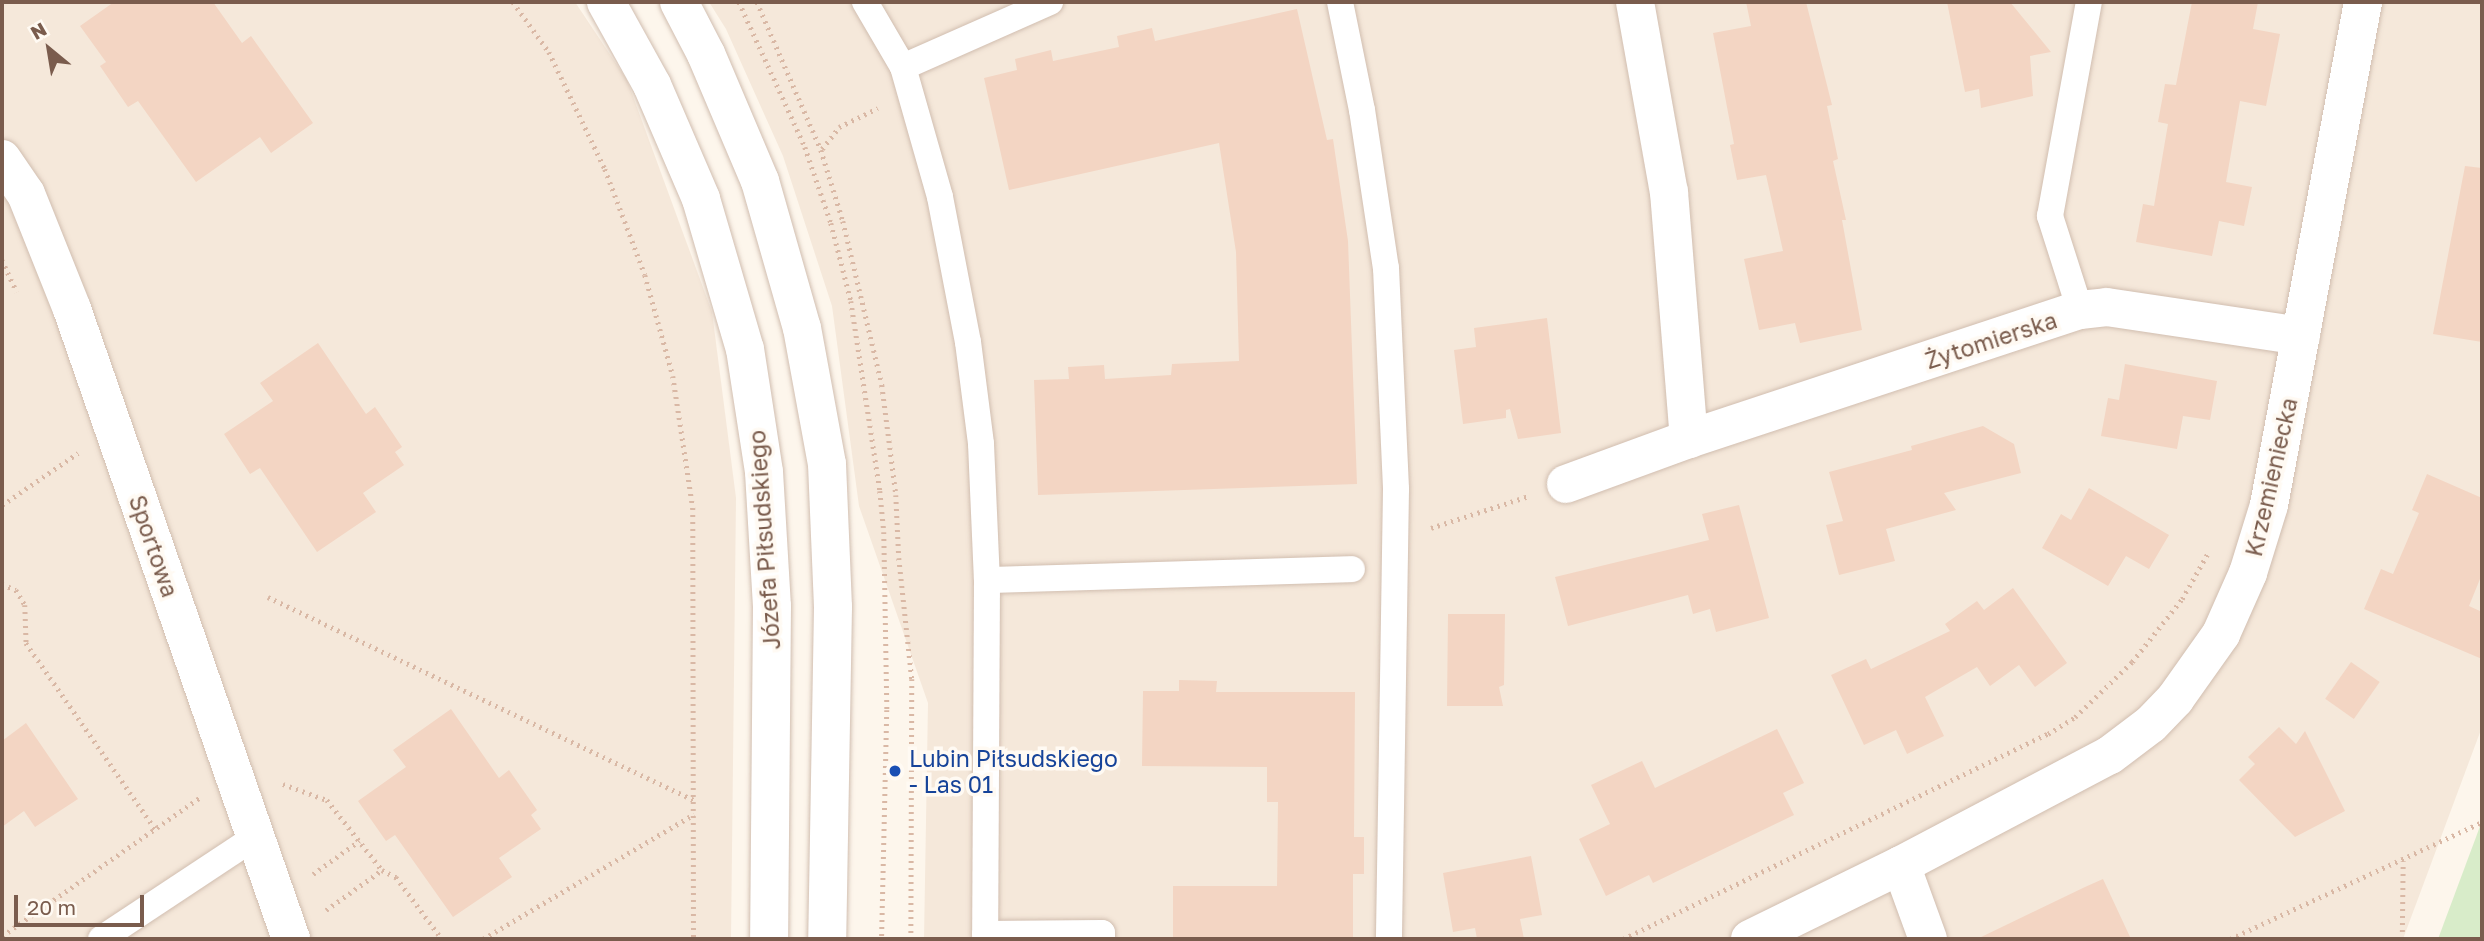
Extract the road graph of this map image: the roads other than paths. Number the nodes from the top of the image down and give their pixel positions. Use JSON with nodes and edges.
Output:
{"nodes":[{"id":1,"x":606,"y":2,"type":"edge"},
{"id":2,"x":679,"y":2,"type":"edge"},
{"id":3,"x":866,"y":2,"type":"edge"},
{"id":4,"x":1050,"y":2,"type":"edge"},
{"id":5,"x":1340,"y":2,"type":"edge"},
{"id":6,"x":1634,"y":2,"type":"edge"},
{"id":7,"x":2089,"y":2,"type":"edge"},
{"id":8,"x":2363,"y":2,"type":"edge"},
{"id":9,"x":903,"y":67,"type":"junction"},
{"id":10,"x":2,"y":159,"type":"edge"},
{"id":11,"x":2080,"y":310,"type":"junction"},
{"id":12,"x":2301,"y":336,"type":"junction"},
{"id":13,"x":1689,"y":439,"type":"junction"},
{"id":14,"x":1566,"y":484,"type":"road end"},
{"id":15,"x":1352,"y":569,"type":"dead end"},
{"id":16,"x":987,"y":580,"type":"junction"},
{"id":17,"x":255,"y":837,"type":"junction"},
{"id":18,"x":1902,"y":865,"type":"junction"},
{"id":19,"x":101,"y":939,"type":"edge"},
{"id":20,"x":291,"y":939,"type":"edge"},
{"id":21,"x":769,"y":939,"type":"edge"},
{"id":22,"x":827,"y":939,"type":"edge"},
{"id":23,"x":1102,"y":939,"type":"edge"},
{"id":24,"x":1389,"y":939,"type":"edge"},
{"id":25,"x":1750,"y":939,"type":"edge"},
{"id":26,"x":1927,"y":939,"type":"edge"}],
"edges":[{"from":1,"to":21,"type":"street","name":"Józefa Piłsudskiego"},
{"from":2,"to":22,"type":"street"},
{"from":3,"to":9,"type":"lane"},
{"from":4,"to":9,"type":"lane"},
{"from":5,"to":24,"type":"lane"},
{"from":6,"to":13,"type":"street"},
{"from":7,"to":11,"type":"lane"},
{"from":8,"to":12,"type":"street","name":"Krzemieniecka"},
{"from":9,"to":16,"type":"lane"},
{"from":10,"to":17,"type":"street","name":"Sportowa"},
{"from":11,"to":12,"type":"street","name":"Żytomierska"},
{"from":11,"to":13,"type":"street","name":"Żytomierska"},
{"from":12,"to":18,"type":"street","name":"Krzemieniecka"},
{"from":13,"to":14,"type":"street","name":"Żytomierska"},
{"from":15,"to":16,"type":"lane"},
{"from":16,"to":23,"type":"lane"},
{"from":17,"to":19,"type":"lane"},
{"from":17,"to":20,"type":"street","name":"Sportowa"},
{"from":18,"to":25,"type":"street","name":"Krzemieniecka"},
{"from":18,"to":26,"type":"street"}]}
